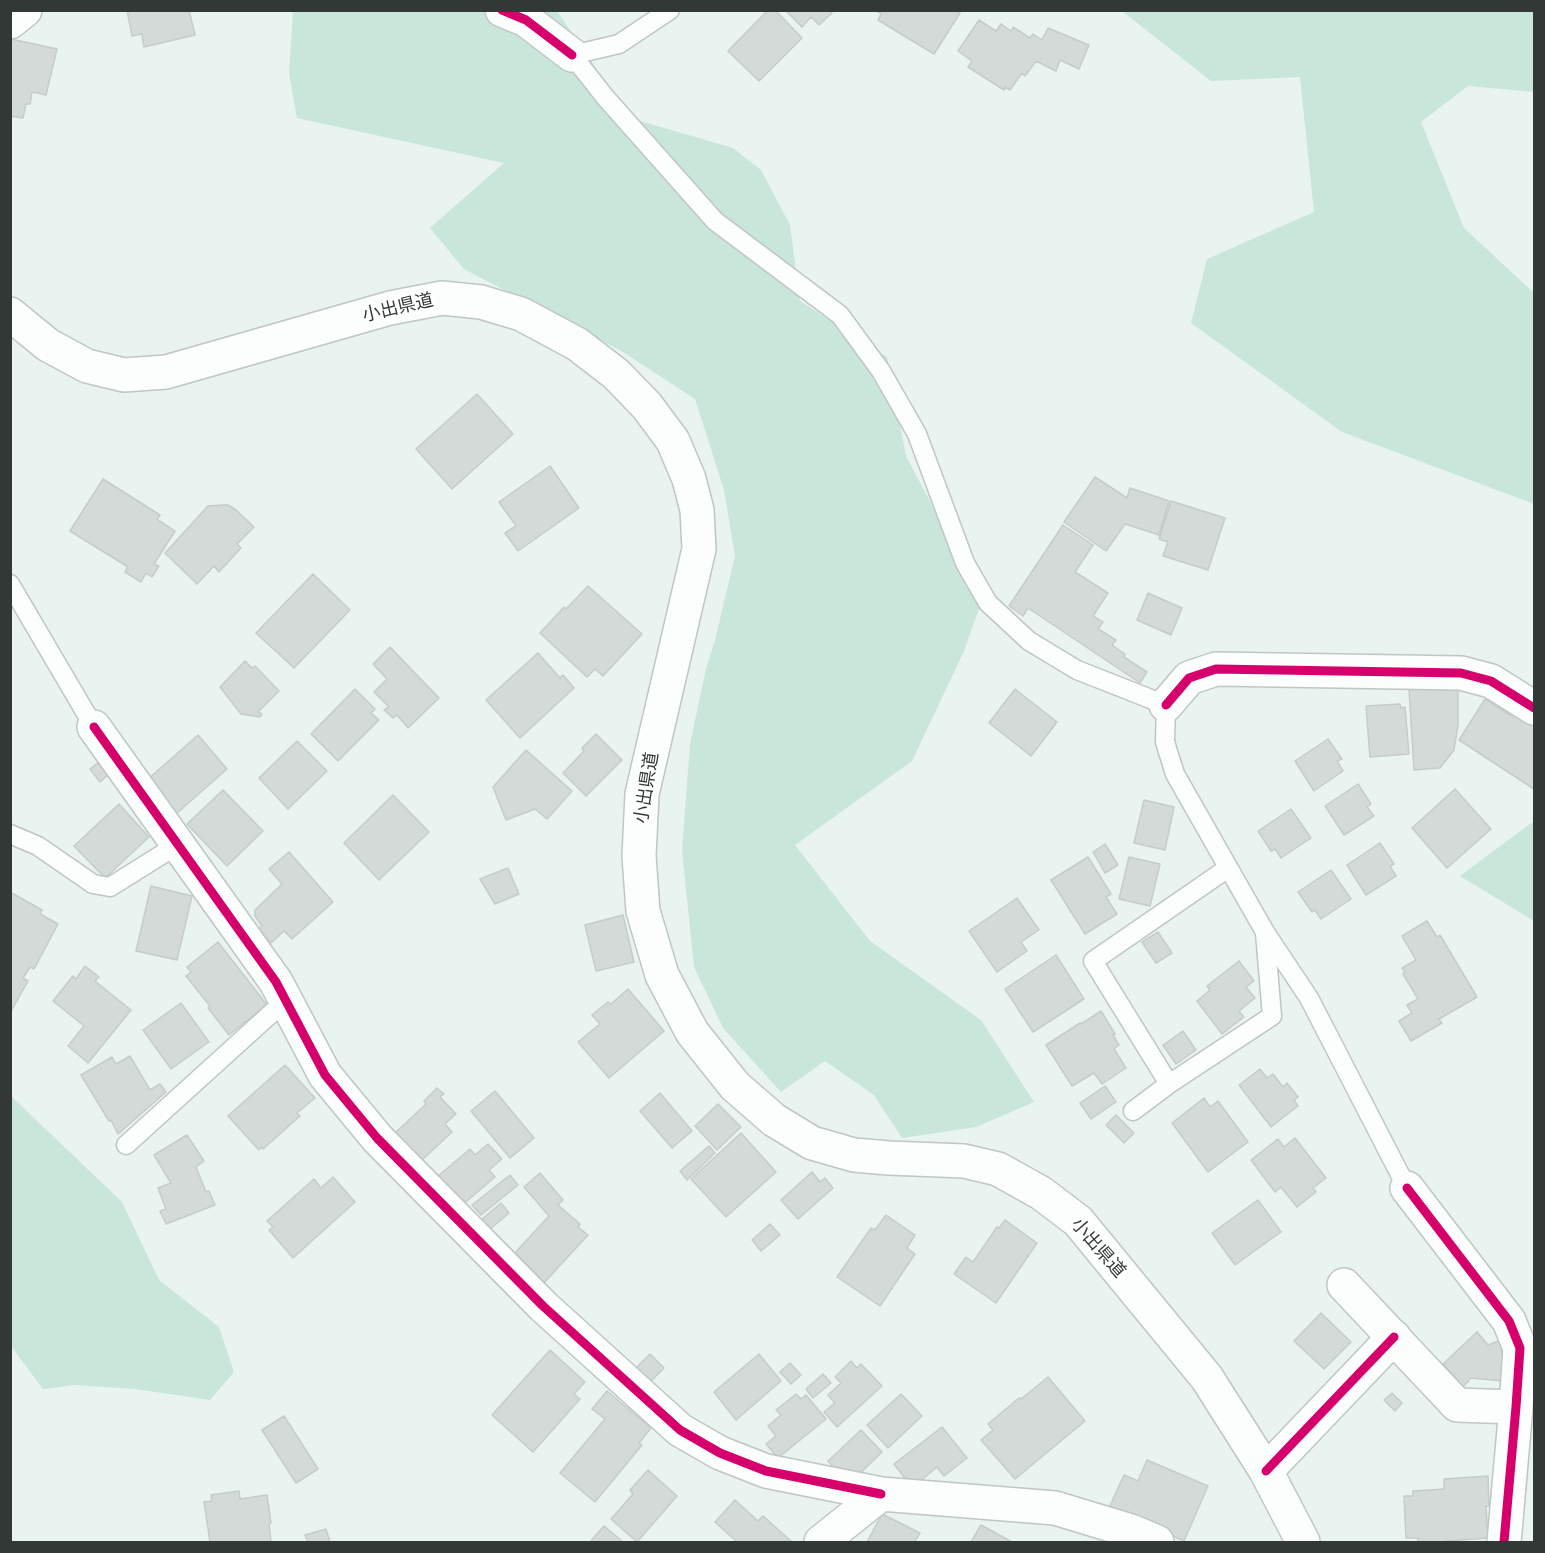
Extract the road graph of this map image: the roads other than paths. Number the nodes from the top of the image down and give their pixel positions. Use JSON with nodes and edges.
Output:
{"nodes":[{"id":1,"x":25,"y":10,"type":"edge"},
{"id":2,"x":502,"y":10,"type":"edge"},
{"id":3,"x":670,"y":10,"type":"edge"},
{"id":4,"x":10,"y":22,"type":"edge"},
{"id":5,"x":572,"y":55,"type":"junction"},
{"id":6,"x":10,"y":314,"type":"edge"},
{"id":7,"x":10,"y":584,"type":"edge"},
{"id":8,"x":1166,"y":705,"type":"junction"},
{"id":9,"x":1534,"y":708,"type":"edge"},
{"id":10,"x":94,"y":727,"type":"joint"},
{"id":11,"x":10,"y":834,"type":"edge"},
{"id":12,"x":177,"y":845,"type":"junction"},
{"id":13,"x":1228,"y":868,"type":"junction"},
{"id":14,"x":1265,"y":932,"type":"junction"},
{"id":15,"x":286,"y":1000,"type":"junction"},
{"id":16,"x":1170,"y":1084,"type":"junction"},
{"id":17,"x":1132,"y":1111,"type":"dead end"},
{"id":18,"x":126,"y":1145,"type":"dead end"},
{"id":19,"x":1407,"y":1188,"type":"joint"},
{"id":20,"x":1344,"y":1285,"type":"dead end"},
{"id":21,"x":1394,"y":1338,"type":"junction"},
{"id":22,"x":1516,"y":1407,"type":"junction"},
{"id":23,"x":1266,"y":1471,"type":"junction"},
{"id":24,"x":881,"y":1494,"type":"junction"},
{"id":25,"x":821,"y":1542,"type":"edge"},
{"id":26,"x":1157,"y":1542,"type":"edge"},
{"id":27,"x":1303,"y":1542,"type":"edge"},
{"id":28,"x":1504,"y":1542,"type":"edge"}],
"edges":[{"from":1,"to":4,"type":"street"},
{"from":2,"to":5,"type":"street"},
{"from":3,"to":5,"type":"lane"},
{"from":5,"to":8,"type":"lane"},
{"from":6,"to":23,"type":"street","name":"小出県道"},
{"from":7,"to":10,"type":"lane"},
{"from":8,"to":9,"type":"street"},
{"from":8,"to":13,"type":"lane"},
{"from":10,"to":12,"type":"street"},
{"from":11,"to":12,"type":"lane"},
{"from":12,"to":15,"type":"street"},
{"from":13,"to":14,"type":"lane"},
{"from":13,"to":16,"type":"lane"},
{"from":14,"to":16,"type":"lane"},
{"from":14,"to":19,"type":"lane"},
{"from":15,"to":18,"type":"lane"},
{"from":15,"to":24,"type":"street"},
{"from":16,"to":17,"type":"lane"},
{"from":19,"to":22,"type":"street"},
{"from":20,"to":21,"type":"street"},
{"from":21,"to":22,"type":"street"},
{"from":21,"to":23,"type":"street"},
{"from":22,"to":28,"type":"street"},
{"from":23,"to":27,"type":"street","name":"小出県道"},
{"from":24,"to":25,"type":"street"},
{"from":24,"to":26,"type":"street"}]}
